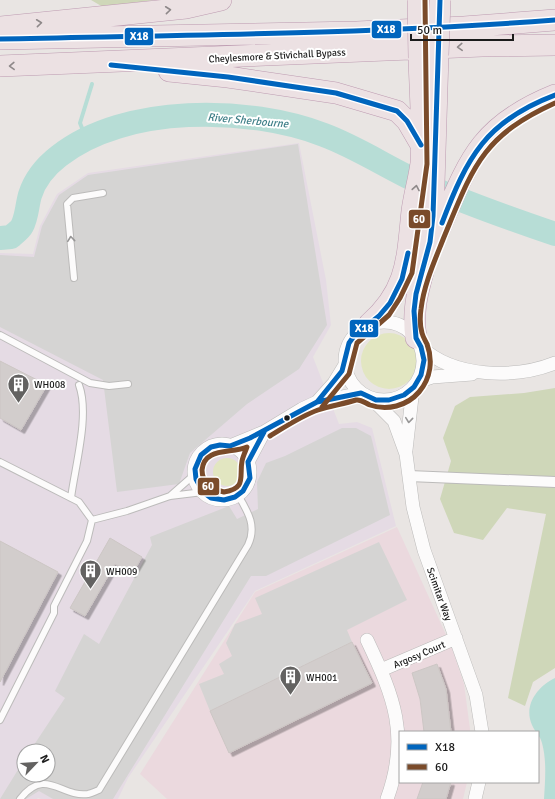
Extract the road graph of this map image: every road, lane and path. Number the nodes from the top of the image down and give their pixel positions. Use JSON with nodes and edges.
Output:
{"nodes":[{"id":1,"x":220,"y":0,"type":"edge"},
{"id":2,"x":418,"y":0,"type":"edge"},
{"id":3,"x":440,"y":0,"type":"edge"},
{"id":4,"x":555,"y":20,"type":"edge"},
{"id":5,"x":0,"y":27,"type":"edge"},
{"id":6,"x":0,"y":40,"type":"edge"},
{"id":7,"x":555,"y":44,"type":"edge"},
{"id":8,"x":429,"y":57,"type":"junction"},
{"id":9,"x":93,"y":63,"type":"junction"},
{"id":10,"x":0,"y":66,"type":"edge"},
{"id":11,"x":555,"y":95,"type":"edge"},
{"id":12,"x":426,"y":159,"type":"junction"},
{"id":13,"x":103,"y":193,"type":"dead end"},
{"id":14,"x":438,"y":218,"type":"junction"},
{"id":15,"x":74,"y":278,"type":"dead end"},
{"id":16,"x":369,"y":324,"type":"junction"},
{"id":17,"x":0,"y":335,"type":"edge"},
{"id":18,"x":418,"y":342,"type":"junction"},
{"id":19,"x":555,"y":363,"type":"edge"},
{"id":20,"x":345,"y":365,"type":"junction"},
{"id":21,"x":482,"y":373,"type":"junction"},
{"id":22,"x":128,"y":384,"type":"dead end"},
{"id":23,"x":79,"y":385,"type":"dead end"},
{"id":24,"x":416,"y":385,"type":"junction"},
{"id":25,"x":366,"y":396,"type":"junction"},
{"id":26,"x":317,"y":402,"type":"junction"},
{"id":27,"x":264,"y":432,"type":"junction"},
{"id":28,"x":230,"y":446,"type":"junction"},
{"id":29,"x":406,"y":454,"type":"junction"},
{"id":30,"x":0,"y":462,"type":"edge"},
{"id":31,"x":248,"y":462,"type":"junction"},
{"id":32,"x":195,"y":474,"type":"junction"},
{"id":33,"x":409,"y":476,"type":"junction"},
{"id":34,"x":555,"y":482,"type":"edge"},
{"id":35,"x":203,"y":492,"type":"junction"},
{"id":36,"x":238,"y":495,"type":"junction"},
{"id":37,"x":170,"y":496,"type":"junction"},
{"id":38,"x":71,"y":498,"type":"junction"},
{"id":39,"x":92,"y":520,"type":"junction"},
{"id":40,"x":456,"y":638,"type":"junction"},
{"id":41,"x":367,"y":640,"type":"dead end"},
{"id":42,"x":381,"y":670,"type":"junction"},
{"id":43,"x":0,"y":720,"type":"edge"},
{"id":44,"x":482,"y":731,"type":"edge"},
{"id":45,"x":479,"y":783,"type":"edge"},
{"id":46,"x":20,"y":799,"type":"edge"},
{"id":47,"x":388,"y":799,"type":"edge"},
{"id":48,"x":475,"y":799,"type":"edge"}],
"edges":[{"from":5,"to":1,"type":"highway","one_way":true},
{"from":2,"to":8,"type":"highway","bridge":true},
{"from":3,"to":8,"type":"highway","bridge":true},
{"from":4,"to":6,"type":"highway","name":"Cheylesmore & Stivichall Bypass"},
{"from":7,"to":9,"type":"highway","name":"Cheylesmore & Stivichall Bypass","one_way":true},
{"from":8,"to":12,"type":"highway"},
{"from":8,"to":12,"type":"highway"},
{"from":9,"to":10,"type":"highway","name":"Cheylesmore & Stivichall Bypass","one_way":true},
{"from":9,"to":12,"type":"highway"},
{"from":11,"to":14,"type":"highway"},
{"from":12,"to":14,"type":"highway"},
{"from":16,"to":12,"type":"highway","one_way":true},
{"from":15,"to":13,"type":"lane","one_way":true},
{"from":14,"to":18,"type":"highway"},
{"from":16,"to":18,"type":"street"},
{"from":16,"to":20,"type":"street"},
{"from":17,"to":22,"type":"lane"},
{"from":18,"to":21,"type":"street"},
{"from":18,"to":24,"type":"street"},
{"from":19,"to":21,"type":"street"},
{"from":20,"to":25,"type":"street"},
{"from":20,"to":26,"type":"street"},
{"from":21,"to":24,"type":"street"},
{"from":23,"to":38,"type":"lane"},
{"from":24,"to":25,"type":"street"},
{"from":24,"to":29,"type":"street","one_way":true},
{"from":25,"to":26,"type":"street"},
{"from":25,"to":29,"type":"street"},
{"from":26,"to":27,"type":"street"},
{"from":27,"to":28,"type":"street"},
{"from":27,"to":31,"type":"street"},
{"from":28,"to":31,"type":"street"},
{"from":28,"to":32,"type":"street"},
{"from":29,"to":33,"type":"street","name":"Scimitar Way"},
{"from":30,"to":38,"type":"lane"},
{"from":31,"to":36,"type":"street"},
{"from":32,"to":35,"type":"street"},
{"from":32,"to":37,"type":"lane"},
{"from":33,"to":34,"type":"street"},
{"from":33,"to":40,"type":"street","name":"Scimitar Way"},
{"from":35,"to":36,"type":"street"},
{"from":35,"to":37,"type":"lane"},
{"from":36,"to":46,"type":"lane"},
{"from":37,"to":39,"type":"lane"},
{"from":38,"to":39,"type":"lane"},
{"from":39,"to":43,"type":"lane"},
{"from":40,"to":42,"type":"street","name":"Argosy Court"},
{"from":40,"to":44,"type":"street","name":"Scimitar Way"},
{"from":41,"to":42,"type":"street","name":"Argosy Court"},
{"from":42,"to":47,"type":"street","name":"Argosy Court"},
{"from":45,"to":48,"type":"street"}]}
